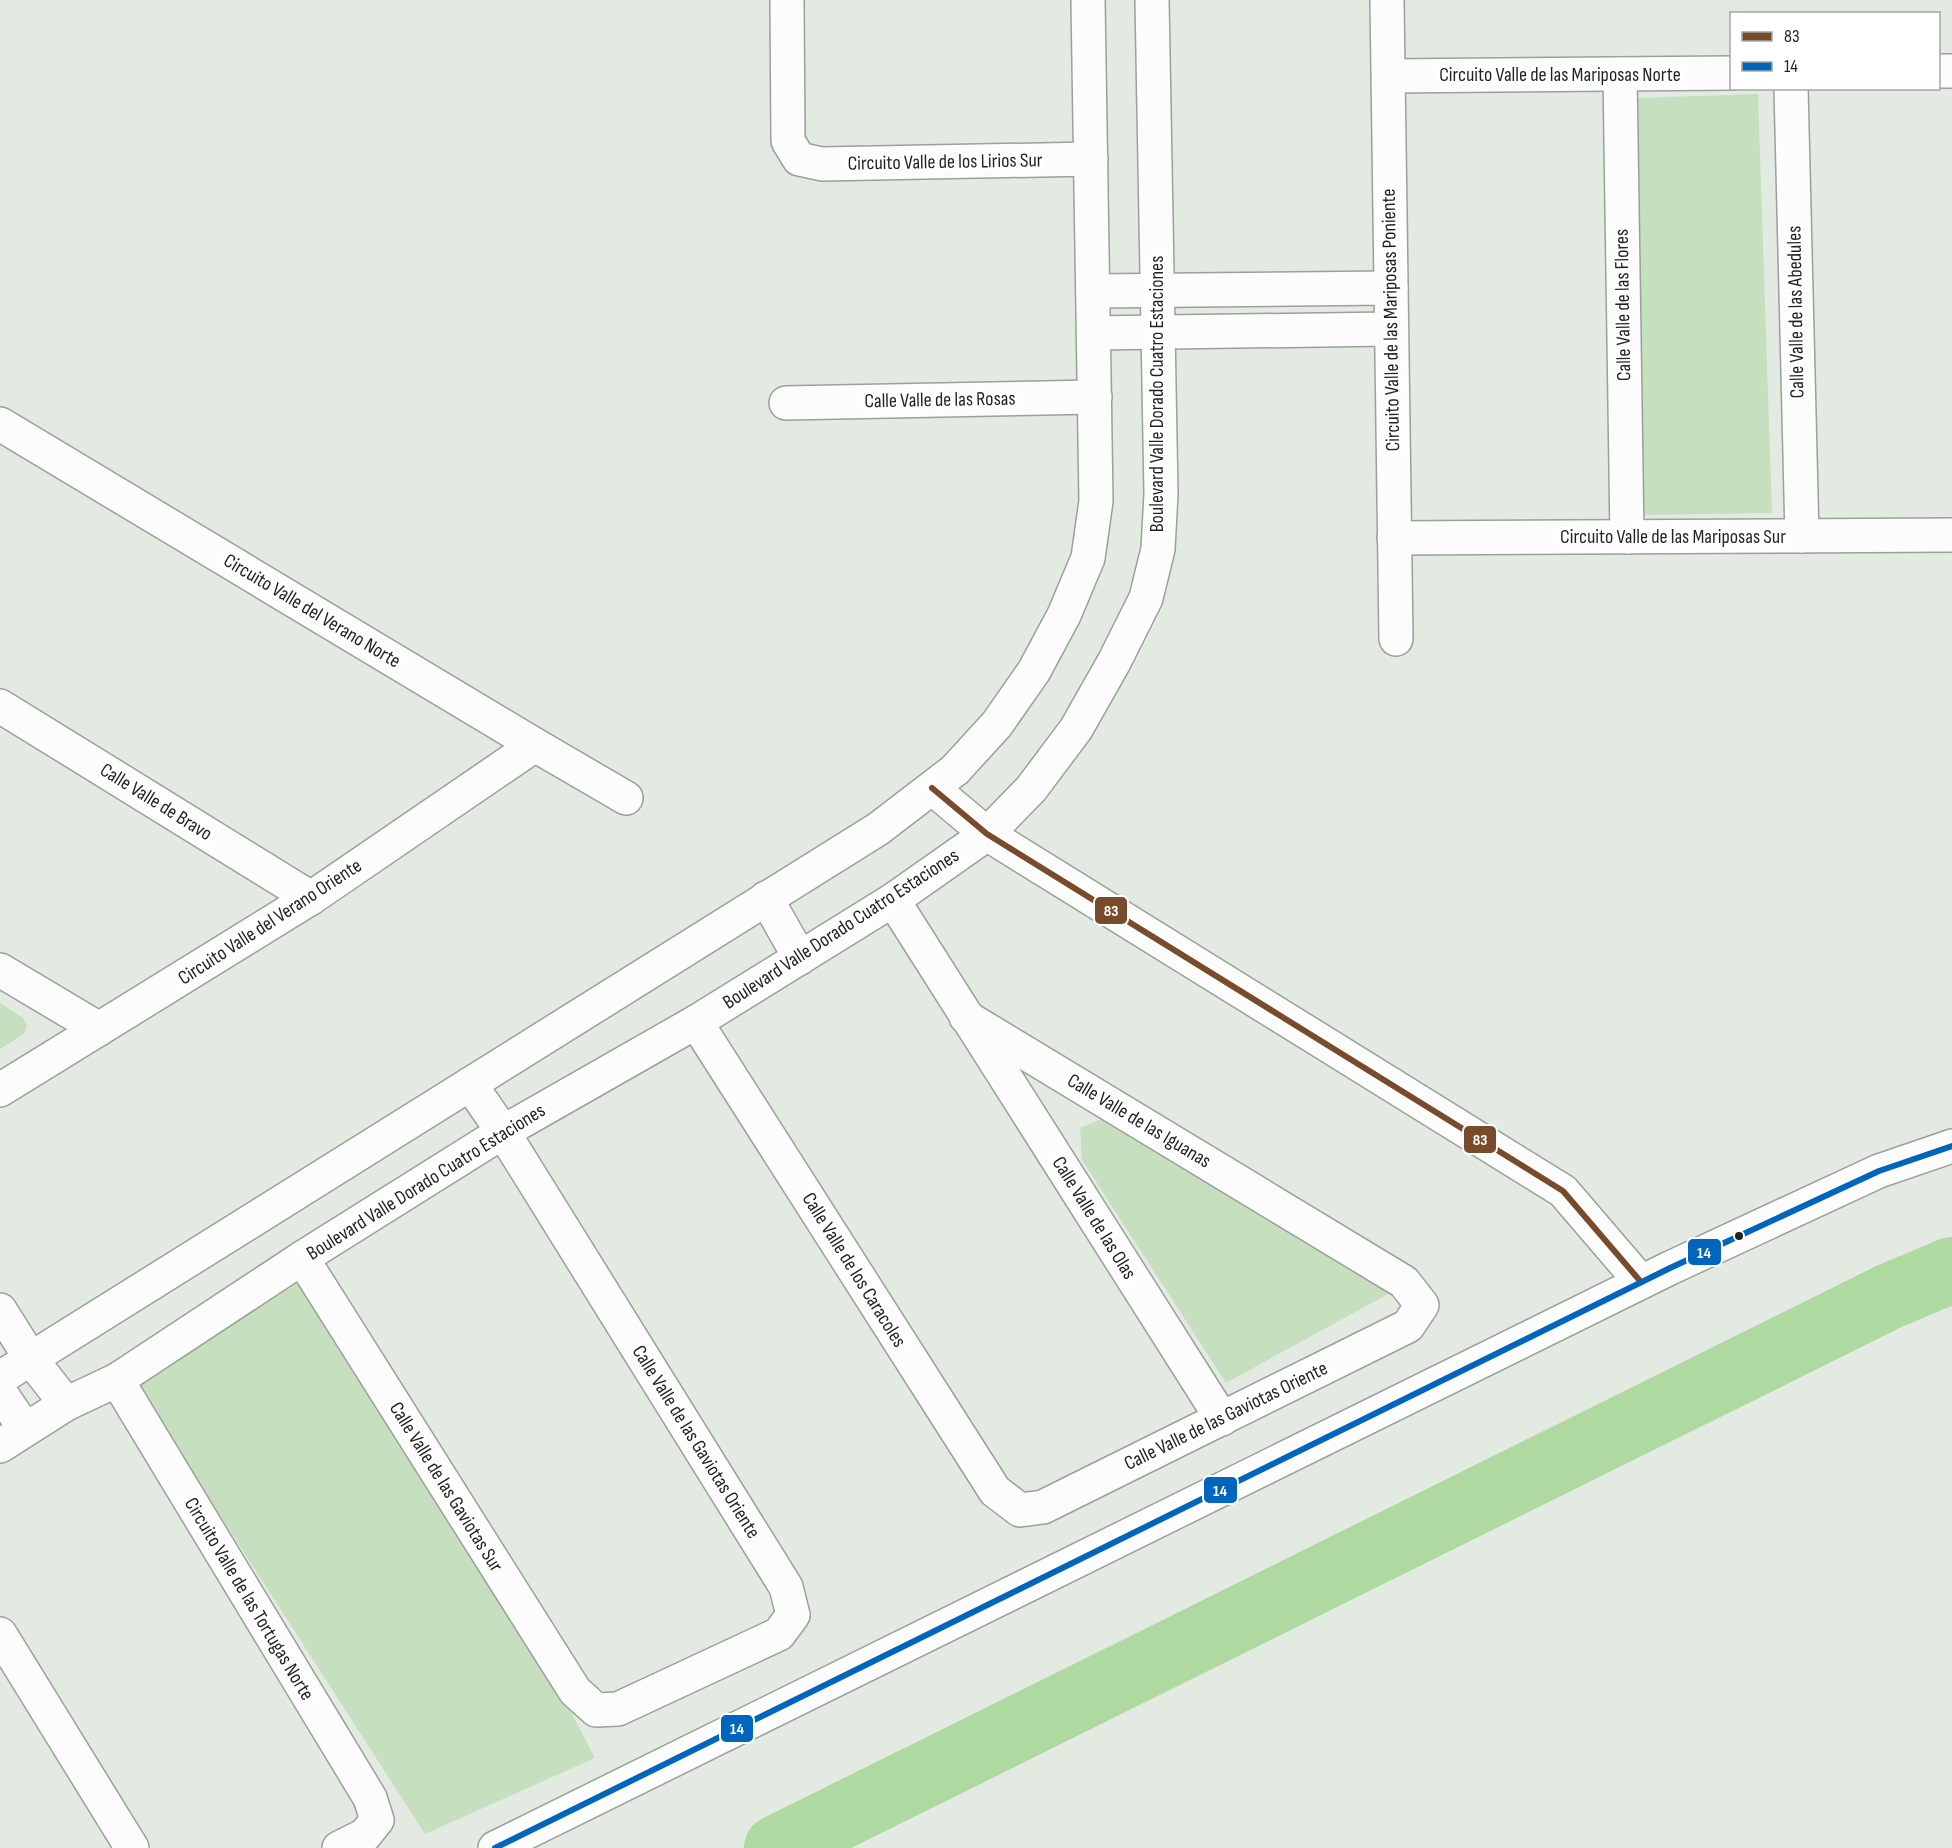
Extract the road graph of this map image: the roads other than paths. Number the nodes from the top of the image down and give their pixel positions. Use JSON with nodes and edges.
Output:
{"nodes":[{"id":1,"x":787,"y":0,"type":"edge"},
{"id":2,"x":1088,"y":0,"type":"edge"},
{"id":3,"x":1152,"y":0,"type":"edge"},
{"id":4,"x":1387,"y":0,"type":"edge"},
{"id":5,"x":1730,"y":73,"type":"edge"},
{"id":6,"x":1620,"y":74,"type":"junction"},
{"id":7,"x":1389,"y":76,"type":"junction"},
{"id":8,"x":1791,"y":90,"type":"edge"},
{"id":9,"x":1091,"y":159,"type":"junction"},
{"id":10,"x":1391,"y":288,"type":"junction"},
{"id":11,"x":1157,"y":290,"type":"junction"},
{"id":12,"x":1093,"y":291,"type":"junction"},
{"id":13,"x":1391,"y":329,"type":"junction"},
{"id":14,"x":1158,"y":332,"type":"junction"},
{"id":15,"x":1094,"y":333,"type":"junction"},
{"id":16,"x":1095,"y":397,"type":"junction"},
{"id":17,"x":786,"y":403,"type":"dead end"},
{"id":18,"x":0,"y":424,"type":"edge"},
{"id":19,"x":1952,"y":535,"type":"edge"},
{"id":20,"x":1802,"y":536,"type":"junction"},
{"id":21,"x":1627,"y":537,"type":"junction"},
{"id":22,"x":1394,"y":538,"type":"junction"},
{"id":23,"x":1396,"y":639,"type":"dead end"},
{"id":24,"x":0,"y":706,"type":"edge"},
{"id":25,"x":535,"y":745,"type":"junction"},
{"id":26,"x":932,"y":788,"type":"junction"},
{"id":27,"x":626,"y":798,"type":"dead end"},
{"id":28,"x":987,"y":834,"type":"junction"},
{"id":29,"x":311,"y":898,"type":"junction"},
{"id":30,"x":766,"y":898,"type":"junction"},
{"id":31,"x":892,"y":900,"type":"junction"},
{"id":32,"x":800,"y":958,"type":"junction"},
{"id":33,"x":0,"y":970,"type":"edge"},
{"id":34,"x":966,"y":1017,"type":"junction"},
{"id":35,"x":696,"y":1022,"type":"junction"},
{"id":36,"x":99,"y":1029,"type":"junction"},
{"id":37,"x":470,"y":1084,"type":"junction"},
{"id":38,"x":0,"y":1090,"type":"edge"},
{"id":39,"x":503,"y":1132,"type":"junction"},
{"id":40,"x":1952,"y":1146,"type":"edge"},
{"id":41,"x":302,"y":1258,"type":"junction"},
{"id":42,"x":1641,"y":1282,"type":"junction"},
{"id":43,"x":1422,"y":1305,"type":"joint"},
{"id":44,"x":0,"y":1310,"type":"edge"},
{"id":45,"x":31,"y":1359,"type":"junction"},
{"id":46,"x":0,"y":1378,"type":"edge"},
{"id":47,"x":117,"y":1380,"type":"junction"},
{"id":48,"x":0,"y":1392,"type":"edge"},
{"id":49,"x":66,"y":1404,"type":"junction"},
{"id":50,"x":1222,"y":1419,"type":"junction"},
{"id":51,"x":13,"y":1437,"type":"edge"},
{"id":52,"x":1020,"y":1510,"type":"joint"},
{"id":53,"x":0,"y":1634,"type":"edge"},
{"id":54,"x":596,"y":1710,"type":"joint"},
{"id":55,"x":132,"y":1848,"type":"edge"},
{"id":56,"x":339,"y":1848,"type":"edge"},
{"id":57,"x":495,"y":1848,"type":"edge"}],
"edges":[{"from":1,"to":9,"type":"street","name":"Circuito Valle de los Lirios Sur"},
{"from":2,"to":9,"type":"street"},
{"from":3,"to":11,"type":"street","name":"Boulevard Valle Dorado Cuatro Estaciones"},
{"from":4,"to":7,"type":"street","name":"Circuito Valle de las Mariposas Poniente"},
{"from":5,"to":6,"type":"street","name":"Circuito Valle de las Mariposas Norte"},
{"from":6,"to":7,"type":"street","name":"Circuito Valle de las Mariposas Norte"},
{"from":6,"to":21,"type":"street","name":"Calle Valle de las Flores"},
{"from":7,"to":10,"type":"street","name":"Circuito Valle de las Mariposas Poniente"},
{"from":8,"to":20,"type":"street","name":"Calle Valle de las Abedules"},
{"from":9,"to":12,"type":"street"},
{"from":10,"to":11,"type":"street"},
{"from":10,"to":13,"type":"street","name":"Circuito Valle de las Mariposas Poniente"},
{"from":11,"to":12,"type":"street"},
{"from":11,"to":14,"type":"street","name":"Boulevard Valle Dorado Cuatro Estaciones"},
{"from":12,"to":15,"type":"street"},
{"from":13,"to":14,"type":"street"},
{"from":13,"to":22,"type":"street","name":"Circuito Valle de las Mariposas Poniente"},
{"from":14,"to":15,"type":"street"},
{"from":14,"to":28,"type":"street","name":"Boulevard Valle Dorado Cuatro Estaciones"},
{"from":15,"to":16,"type":"street"},
{"from":16,"to":17,"type":"street","name":"Calle Valle de las Rosas"},
{"from":16,"to":26,"type":"street"},
{"from":18,"to":25,"type":"street","name":"Circuito Valle del Verano Norte"},
{"from":19,"to":20,"type":"street","name":"Circuito Valle de las Mariposas Sur"},
{"from":20,"to":21,"type":"street","name":"Circuito Valle de las Mariposas Sur"},
{"from":21,"to":22,"type":"street","name":"Circuito Valle de las Mariposas Sur"},
{"from":22,"to":23,"type":"street","name":"Circuito Valle de las Mariposas Poniente"},
{"from":24,"to":29,"type":"street","name":"Calle Valle de Bravo"},
{"from":25,"to":27,"type":"street","name":"Circuito Valle del Verano Norte"},
{"from":25,"to":29,"type":"street","name":"Circuito Valle del Verano Oriente"},
{"from":26,"to":28,"type":"street"},
{"from":26,"to":30,"type":"street"},
{"from":28,"to":31,"type":"street","name":"Boulevard Valle Dorado Cuatro Estaciones"},
{"from":28,"to":42,"type":"street"},
{"from":29,"to":36,"type":"street","name":"Circuito Valle del Verano Oriente"},
{"from":30,"to":32,"type":"street"},
{"from":30,"to":37,"type":"street"},
{"from":31,"to":32,"type":"street","name":"Boulevard Valle Dorado Cuatro Estaciones"},
{"from":31,"to":34,"type":"street","name":"Calle Valle de las Iguanas"},
{"from":32,"to":35,"type":"street","name":"Boulevard Valle Dorado Cuatro Estaciones"},
{"from":33,"to":36,"type":"street"},
{"from":34,"to":43,"type":"street","name":"Calle Valle de las Iguanas"},
{"from":34,"to":50,"type":"street","name":"Calle Valle de las Olas"},
{"from":35,"to":39,"type":"street","name":"Boulevard Valle Dorado Cuatro Estaciones"},
{"from":35,"to":52,"type":"street","name":"Calle Valle de los Caracoles"},
{"from":36,"to":38,"type":"street","name":"Circuito Valle del Verano Oriente"},
{"from":37,"to":39,"type":"street","name":"Calle Valle de las Gaviotas Oriente"},
{"from":37,"to":45,"type":"street"},
{"from":39,"to":41,"type":"street","name":"Boulevard Valle Dorado Cuatro Estaciones"},
{"from":39,"to":54,"type":"street","name":"Calle Valle de las Gaviotas Oriente"},
{"from":40,"to":42,"type":"street"},
{"from":41,"to":47,"type":"street","name":"Boulevard Valle Dorado Cuatro Estaciones"},
{"from":41,"to":54,"type":"street","name":"Calle Valle de las Gaviotas Sur"},
{"from":42,"to":57,"type":"street"},
{"from":43,"to":50,"type":"street","name":"Calle Valle de las Gaviotas Oriente"},
{"from":44,"to":45,"type":"street"},
{"from":45,"to":46,"type":"street"},
{"from":45,"to":49,"type":"street"},
{"from":47,"to":49,"type":"street","name":"Boulevard Valle Dorado Cuatro Estaciones"},
{"from":47,"to":56,"type":"street","name":"Circuito Valle de las Tortugas Norte"},
{"from":48,"to":51,"type":"street"},
{"from":49,"to":51,"type":"street","name":"Boulevard Valle Dorado Cuatro Estaciones"},
{"from":50,"to":52,"type":"street","name":"Calle Valle de las Gaviotas Oriente"},
{"from":53,"to":55,"type":"street"}]}
